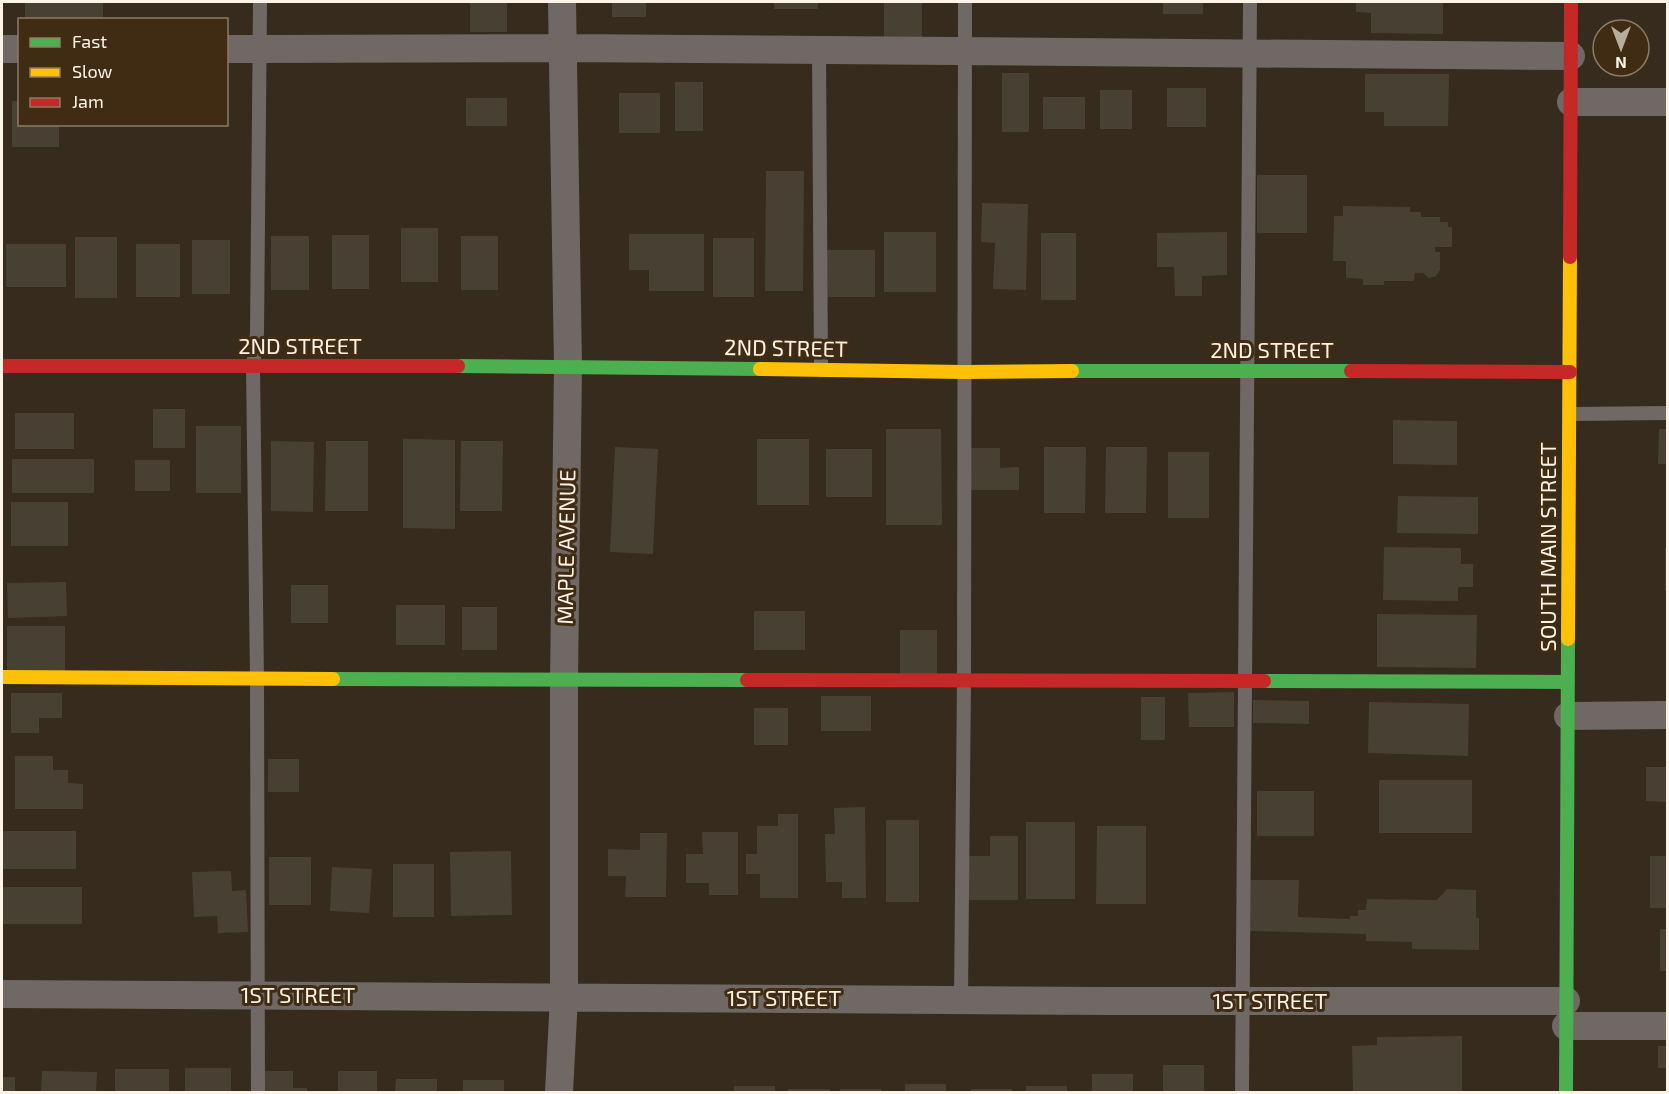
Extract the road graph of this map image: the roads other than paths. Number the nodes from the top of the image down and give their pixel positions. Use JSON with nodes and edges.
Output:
{"nodes":[{"id":1,"x":260,"y":2,"type":"edge"},
{"id":2,"x":562,"y":2,"type":"edge"},
{"id":3,"x":965,"y":2,"type":"edge"},
{"id":4,"x":1250,"y":2,"type":"edge"},
{"id":5,"x":1571,"y":2,"type":"edge"},
{"id":6,"x":228,"y":48,"type":"edge"},
{"id":7,"x":260,"y":48,"type":"junction"},
{"id":8,"x":562,"y":48,"type":"junction"},
{"id":9,"x":2,"y":49,"type":"edge"},
{"id":10,"x":18,"y":49,"type":"edge"},
{"id":11,"x":819,"y":50,"type":"junction"},
{"id":12,"x":966,"y":51,"type":"junction"},
{"id":13,"x":1250,"y":54,"type":"junction"},
{"id":14,"x":1571,"y":57,"type":"junction"},
{"id":15,"x":1571,"y":102,"type":"junction"},
{"id":16,"x":1668,"y":102,"type":"edge"},
{"id":17,"x":2,"y":366,"type":"edge"},
{"id":18,"x":568,"y":366,"type":"junction"},
{"id":19,"x":252,"y":367,"type":"junction"},
{"id":20,"x":821,"y":370,"type":"junction"},
{"id":21,"x":1247,"y":370,"type":"junction"},
{"id":22,"x":964,"y":372,"type":"junction"},
{"id":23,"x":1570,"y":372,"type":"junction"},
{"id":24,"x":1668,"y":413,"type":"edge"},
{"id":25,"x":1570,"y":414,"type":"junction"},
{"id":26,"x":2,"y":677,"type":"edge"},
{"id":27,"x":257,"y":678,"type":"junction"},
{"id":28,"x":564,"y":680,"type":"junction"},
{"id":29,"x":964,"y":680,"type":"junction"},
{"id":30,"x":1245,"y":681,"type":"junction"},
{"id":31,"x":1568,"y":682,"type":"junction"},
{"id":32,"x":1668,"y":715,"type":"edge"},
{"id":33,"x":1568,"y":716,"type":"junction"},
{"id":34,"x":2,"y":994,"type":"edge"},
{"id":35,"x":258,"y":995,"type":"junction"},
{"id":36,"x":564,"y":997,"type":"junction"},
{"id":37,"x":962,"y":1000,"type":"junction"},
{"id":38,"x":1242,"y":1001,"type":"junction"},
{"id":39,"x":1566,"y":1013,"type":"junction"},
{"id":40,"x":1668,"y":1026,"type":"edge"},
{"id":41,"x":258,"y":1092,"type":"edge"},
{"id":42,"x":559,"y":1092,"type":"edge"},
{"id":43,"x":1242,"y":1092,"type":"edge"},
{"id":44,"x":1566,"y":1092,"type":"edge"}],
"edges":[{"from":1,"to":7,"type":"lane"},
{"from":2,"to":8,"type":"street","name":"MAPLE AVENUE"},
{"from":3,"to":12,"type":"lane"},
{"from":4,"to":13,"type":"lane"},
{"from":5,"to":14,"type":"street","name":"SOUTH MAIN STREET"},
{"from":6,"to":7,"type":"street"},
{"from":7,"to":8,"type":"street"},
{"from":7,"to":19,"type":"lane"},
{"from":8,"to":11,"type":"street"},
{"from":8,"to":18,"type":"street","name":"MAPLE AVENUE"},
{"from":9,"to":10,"type":"street"},
{"from":11,"to":12,"type":"street"},
{"from":11,"to":20,"type":"lane"},
{"from":12,"to":13,"type":"street"},
{"from":12,"to":22,"type":"lane"},
{"from":13,"to":14,"type":"street"},
{"from":13,"to":21,"type":"lane"},
{"from":14,"to":15,"type":"street","name":"SOUTH MAIN STREET"},
{"from":15,"to":16,"type":"street"},
{"from":15,"to":23,"type":"street","name":"SOUTH MAIN STREET"},
{"from":17,"to":19,"type":"street","name":"2ND STREET"},
{"from":18,"to":19,"type":"street","name":"2ND STREET"},
{"from":18,"to":20,"type":"street","name":"2ND STREET"},
{"from":18,"to":28,"type":"street","name":"MAPLE AVENUE"},
{"from":19,"to":27,"type":"lane"},
{"from":20,"to":22,"type":"street","name":"2ND STREET"},
{"from":21,"to":22,"type":"street","name":"2ND STREET"},
{"from":21,"to":23,"type":"street","name":"2ND STREET"},
{"from":21,"to":30,"type":"lane"},
{"from":22,"to":29,"type":"lane"},
{"from":23,"to":25,"type":"street","name":"SOUTH MAIN STREET"},
{"from":24,"to":25,"type":"lane"},
{"from":25,"to":31,"type":"street","name":"SOUTH MAIN STREET"},
{"from":26,"to":27,"type":"street"},
{"from":27,"to":28,"type":"street"},
{"from":27,"to":35,"type":"lane"},
{"from":28,"to":29,"type":"street"},
{"from":28,"to":36,"type":"street","name":"MAPLE AVENUE"},
{"from":29,"to":30,"type":"street"},
{"from":29,"to":37,"type":"lane"},
{"from":30,"to":31,"type":"street"},
{"from":30,"to":38,"type":"lane"},
{"from":31,"to":33,"type":"street","name":"SOUTH MAIN STREET"},
{"from":32,"to":33,"type":"street"},
{"from":33,"to":39,"type":"street","name":"SOUTH MAIN STREET"},
{"from":34,"to":35,"type":"street","name":"1ST STREET"},
{"from":35,"to":36,"type":"street","name":"1ST STREET"},
{"from":35,"to":41,"type":"lane"},
{"from":36,"to":37,"type":"street","name":"1ST STREET"},
{"from":36,"to":42,"type":"street","name":"MAPLE AVENUE"},
{"from":37,"to":38,"type":"street","name":"1ST STREET"},
{"from":38,"to":39,"type":"street","name":"1ST STREET"},
{"from":38,"to":43,"type":"lane"},
{"from":39,"to":40,"type":"street","name":"1ST STREET"},
{"from":39,"to":44,"type":"street","name":"SOUTH MAIN STREET"}]}
